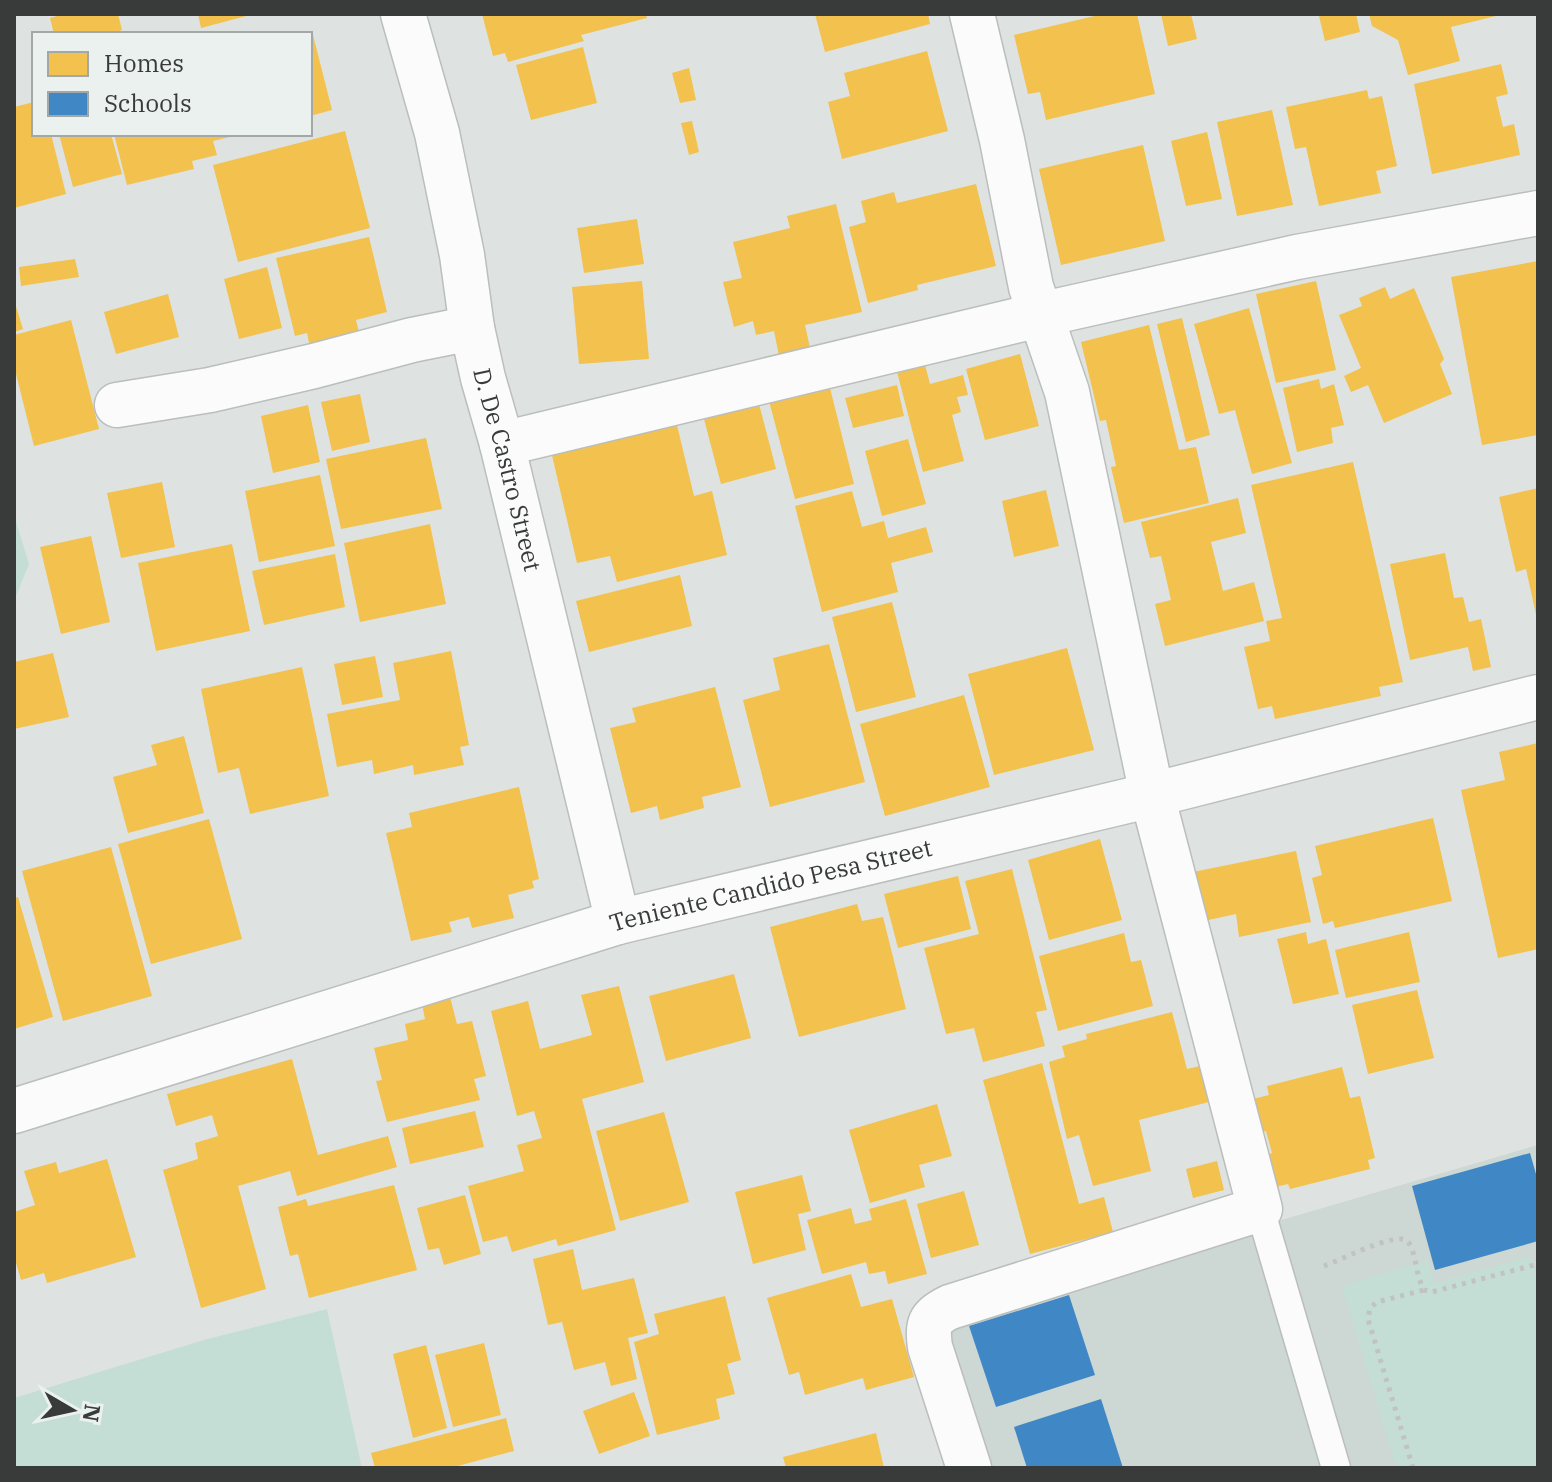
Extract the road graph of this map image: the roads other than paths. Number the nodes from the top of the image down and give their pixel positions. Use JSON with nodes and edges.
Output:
{"nodes":[{"id":1,"x":403,"y":14,"type":"edge"},
{"id":2,"x":972,"y":14,"type":"edge"},
{"id":3,"x":1538,"y":213,"type":"edge"},
{"id":4,"x":1039,"y":315,"type":"junction"},
{"id":5,"x":472,"y":328,"type":"junction"},
{"id":6,"x":117,"y":405,"type":"dead end"},
{"id":7,"x":502,"y":444,"type":"junction"},
{"id":8,"x":1538,"y":697,"type":"edge"},
{"id":9,"x":1152,"y":795,"type":"junction"},
{"id":10,"x":618,"y":922,"type":"junction"},
{"id":11,"x":14,"y":1111,"type":"edge"},
{"id":12,"x":1260,"y":1209,"type":"junction"},
{"id":13,"x":969,"y":1468,"type":"edge"},
{"id":14,"x":1336,"y":1468,"type":"edge"}],
"edges":[{"from":1,"to":5,"type":"street","name":"D. De Castro Street"},
{"from":2,"to":4,"type":"street"},
{"from":3,"to":4,"type":"street"},
{"from":4,"to":7,"type":"street"},
{"from":4,"to":9,"type":"street"},
{"from":5,"to":6,"type":"street"},
{"from":5,"to":7,"type":"street","name":"D. De Castro Street"},
{"from":7,"to":10,"type":"street","name":"D. De Castro Street"},
{"from":8,"to":9,"type":"street","name":"Teniente Candido Pesa Street"},
{"from":9,"to":10,"type":"street","name":"Teniente Candido Pesa Street"},
{"from":9,"to":12,"type":"street"},
{"from":10,"to":11,"type":"street","name":"Teniente Candido Pesa Street"},
{"from":12,"to":13,"type":"street"},
{"from":12,"to":14,"type":"lane"}]}
